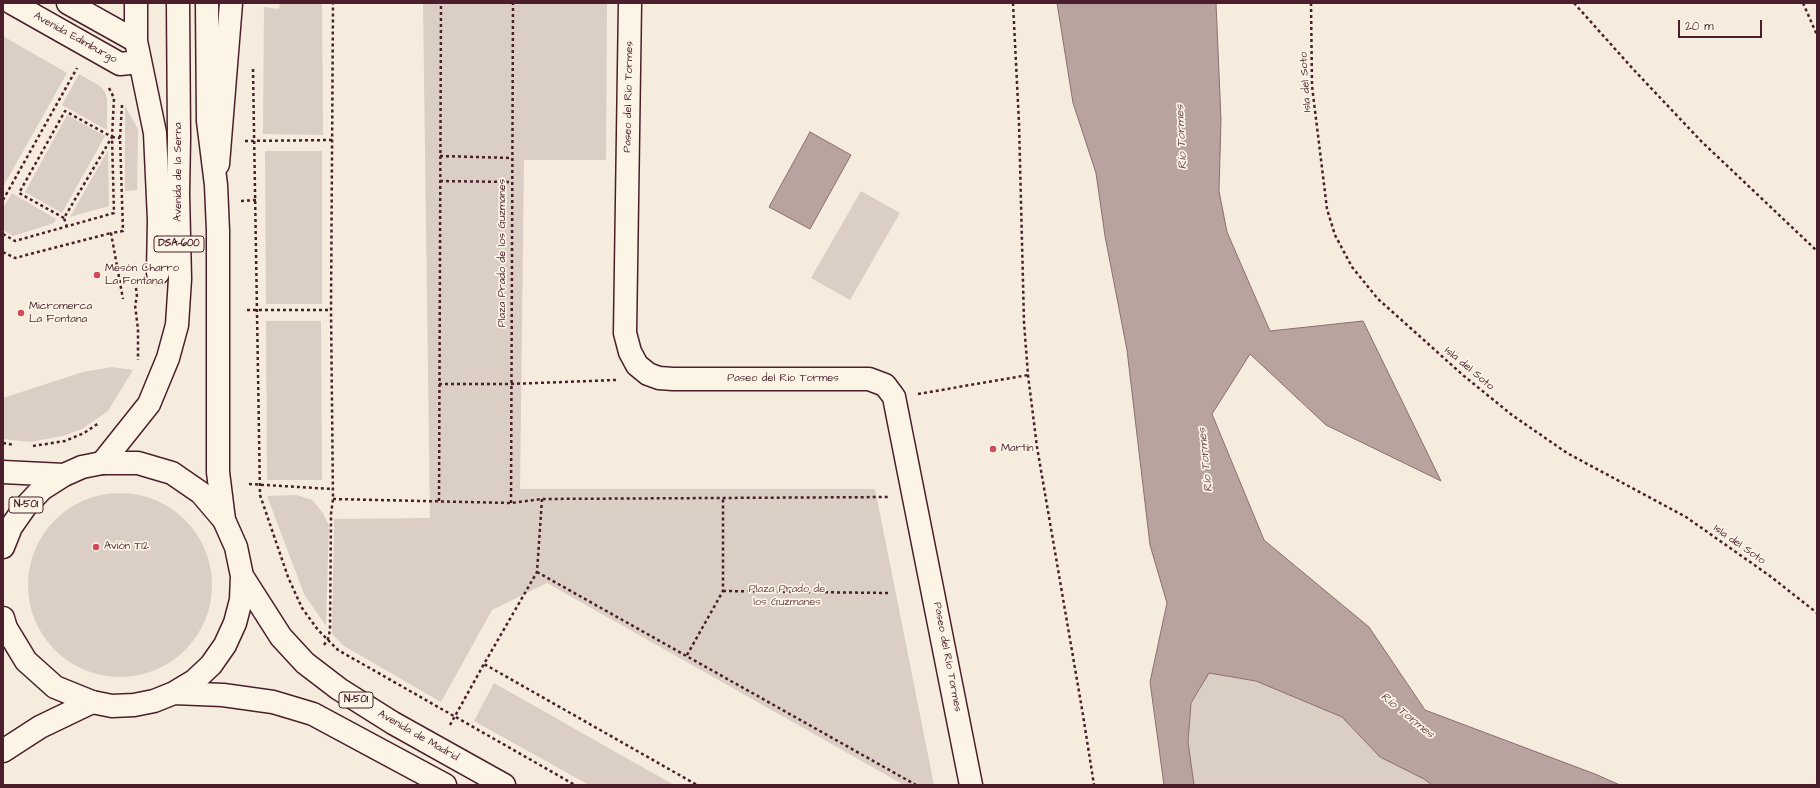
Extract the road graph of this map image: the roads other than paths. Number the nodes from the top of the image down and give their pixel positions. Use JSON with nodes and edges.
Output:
{"nodes":[{"id":1,"x":12,"y":3,"type":"edge"},
{"id":2,"x":68,"y":3,"type":"edge"},
{"id":3,"x":136,"y":3,"type":"edge"},
{"id":4,"x":178,"y":3,"type":"edge"},
{"id":5,"x":207,"y":3,"type":"edge"},
{"id":6,"x":231,"y":3,"type":"edge"},
{"id":7,"x":630,"y":3,"type":"edge"},
{"id":8,"x":138,"y":52,"type":"junction"},
{"id":9,"x":216,"y":185,"type":"junction"},
{"id":10,"x":158,"y":273,"type":"dead end"},
{"id":11,"x":102,"y":463,"type":"junction"},
{"id":12,"x":3,"y":472,"type":"edge"},
{"id":13,"x":64,"y":475,"type":"junction"},
{"id":14,"x":224,"y":520,"type":"junction"},
{"id":15,"x":3,"y":547,"type":"edge"},
{"id":16,"x":242,"y":576,"type":"junction"},
{"id":17,"x":4,"y":628,"type":"edge"},
{"id":18,"x":174,"y":693,"type":"junction"},
{"id":19,"x":92,"y":702,"type":"junction"},
{"id":20,"x":3,"y":751,"type":"edge"},
{"id":21,"x":445,"y":785,"type":"edge"},
{"id":22,"x":504,"y":785,"type":"edge"},
{"id":23,"x":972,"y":785,"type":"edge"}],
"edges":[{"from":1,"to":8,"type":"main road","name":"Avenida Edimburgo"},
{"from":2,"to":8,"type":"main road"},
{"from":3,"to":8,"type":"main road","name":"Avenida de la Serna"},
{"from":4,"to":11,"type":"main road","name":"Avenida de la Serna","number":"DSA-600"},
{"from":5,"to":9,"type":"main road","number":"DSA-600"},
{"from":6,"to":9,"type":"main road"},
{"from":7,"to":23,"type":"main road","name":"Paseo del Río Tormes"},
{"from":8,"to":10,"type":"main road","name":"Avenida de la Serna"},
{"from":9,"to":14,"type":"main road","number":"DSA-600"},
{"from":11,"to":13,"type":"main road","number":"N-501"},
{"from":11,"to":14,"type":"main road","number":"N-501"},
{"from":12,"to":13,"type":"main road","number":"N-501"},
{"from":13,"to":15,"type":"main road","number":"N-501"},
{"from":14,"to":16,"type":"main road","number":"N-501"},
{"from":16,"to":18,"type":"main road","number":"N-501"},
{"from":16,"to":22,"type":"main road","name":"Avenida de Madrid","number":"N-501"},
{"from":17,"to":19,"type":"main road","number":"N-501"},
{"from":18,"to":19,"type":"main road","number":"N-501"},
{"from":18,"to":21,"type":"main road","number":"N-501"},
{"from":19,"to":20,"type":"main road"}]}
